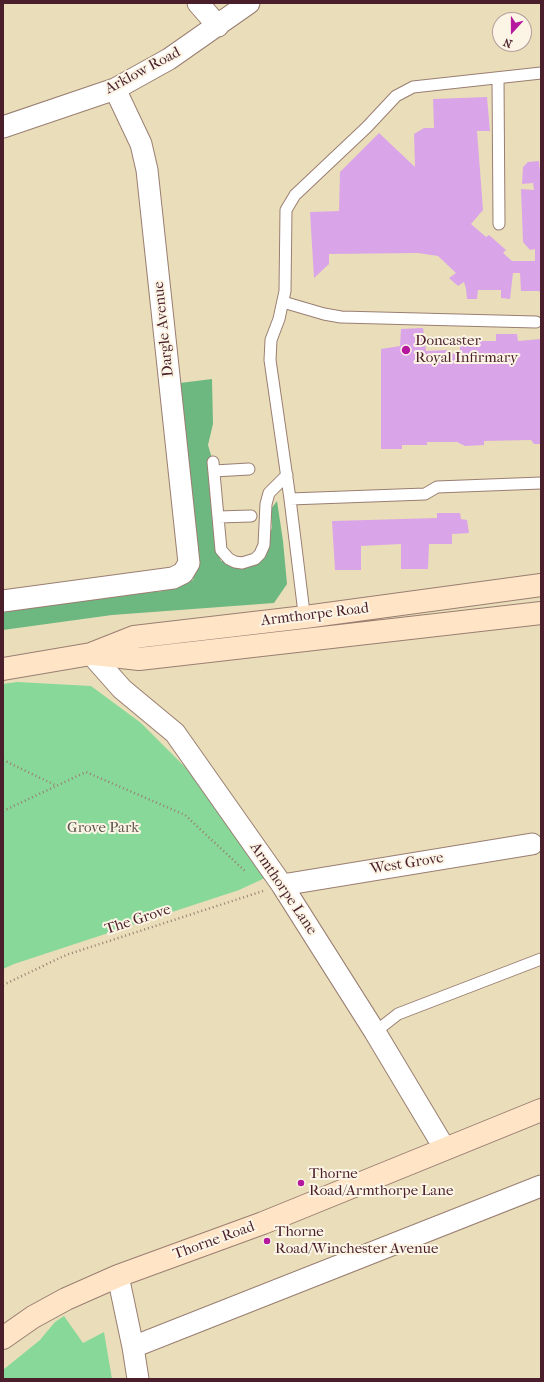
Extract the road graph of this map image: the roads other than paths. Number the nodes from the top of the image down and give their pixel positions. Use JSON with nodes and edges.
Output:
{"nodes":[{"id":1,"x":198,"y":3,"type":"edge"},
{"id":2,"x":249,"y":3,"type":"edge"},
{"id":3,"x":218,"y":26,"type":"junction"},
{"id":4,"x":541,"y":73,"type":"edge"},
{"id":5,"x":498,"y":78,"type":"junction"},
{"id":6,"x":115,"y":89,"type":"junction"},
{"id":7,"x":3,"y":127,"type":"edge"},
{"id":8,"x":499,"y":224,"type":"dead end"},
{"id":9,"x":283,"y":302,"type":"junction"},
{"id":10,"x":536,"y":322,"type":"dead end"},
{"id":11,"x":249,"y":469,"type":"dead end"},
{"id":12,"x":287,"y":475,"type":"junction"},
{"id":13,"x":541,"y":483,"type":"edge"},
{"id":14,"x":290,"y":499,"type":"junction"},
{"id":15,"x":251,"y":516,"type":"dead end"},
{"id":16,"x":218,"y":517,"type":"junction"},
{"id":17,"x":541,"y":585,"type":"edge"},
{"id":18,"x":3,"y":601,"type":"edge"},
{"id":19,"x":541,"y":613,"type":"edge"},
{"id":20,"x":305,"y":617,"type":"junction"},
{"id":21,"x":308,"y":640,"type":"junction"},
{"id":22,"x":91,"y":654,"type":"junction"},
{"id":23,"x":3,"y":669,"type":"edge"},
{"id":24,"x":532,"y":844,"type":"dead end"},
{"id":25,"x":274,"y":888,"type":"junction"},
{"id":26,"x":541,"y":959,"type":"edge"},
{"id":27,"x":375,"y":1032,"type":"junction"},
{"id":28,"x":541,"y":1110,"type":"edge"},
{"id":29,"x":445,"y":1149,"type":"junction"},
{"id":30,"x":541,"y":1186,"type":"edge"},
{"id":31,"x":118,"y":1276,"type":"junction"},
{"id":32,"x":3,"y":1338,"type":"edge"},
{"id":33,"x":133,"y":1347,"type":"junction"},
{"id":34,"x":138,"y":1379,"type":"edge"}],
"edges":[{"from":1,"to":3,"type":"street"},
{"from":2,"to":3,"type":"street","name":"Arklow Road"},
{"from":3,"to":6,"type":"street","name":"Arklow Road"},
{"from":4,"to":5,"type":"lane"},
{"from":5,"to":8,"type":"lane"},
{"from":5,"to":9,"type":"lane"},
{"from":6,"to":7,"type":"street","name":"Arklow Road"},
{"from":6,"to":18,"type":"street","name":"Dargle Avenue"},
{"from":9,"to":10,"type":"lane"},
{"from":9,"to":12,"type":"lane"},
{"from":11,"to":16,"type":"lane"},
{"from":12,"to":14,"type":"lane"},
{"from":12,"to":16,"type":"lane"},
{"from":13,"to":14,"type":"lane"},
{"from":14,"to":20,"type":"lane"},
{"from":15,"to":16,"type":"lane"},
{"from":17,"to":20,"type":"street","name":"Armthorpe Road"},
{"from":19,"to":21,"type":"street","name":"Armthorpe Road"},
{"from":20,"to":21,"type":"lane"},
{"from":20,"to":22,"type":"street","name":"Armthorpe Road"},
{"from":21,"to":22,"type":"street","name":"Armthorpe Road"},
{"from":22,"to":23,"type":"street","name":"Armthorpe Road"},
{"from":22,"to":25,"type":"street","name":"Armthorpe Lane"},
{"from":24,"to":25,"type":"street","name":"West Grove"},
{"from":25,"to":27,"type":"street","name":"Armthorpe Lane"},
{"from":26,"to":27,"type":"lane"},
{"from":27,"to":29,"type":"street","name":"Armthorpe Lane"},
{"from":28,"to":29,"type":"street","name":"Thorne Road"},
{"from":29,"to":31,"type":"street","name":"Thorne Road"},
{"from":30,"to":33,"type":"street"},
{"from":31,"to":32,"type":"street","name":"Thorne Road"},
{"from":31,"to":33,"type":"street"},
{"from":33,"to":34,"type":"street"}]}
